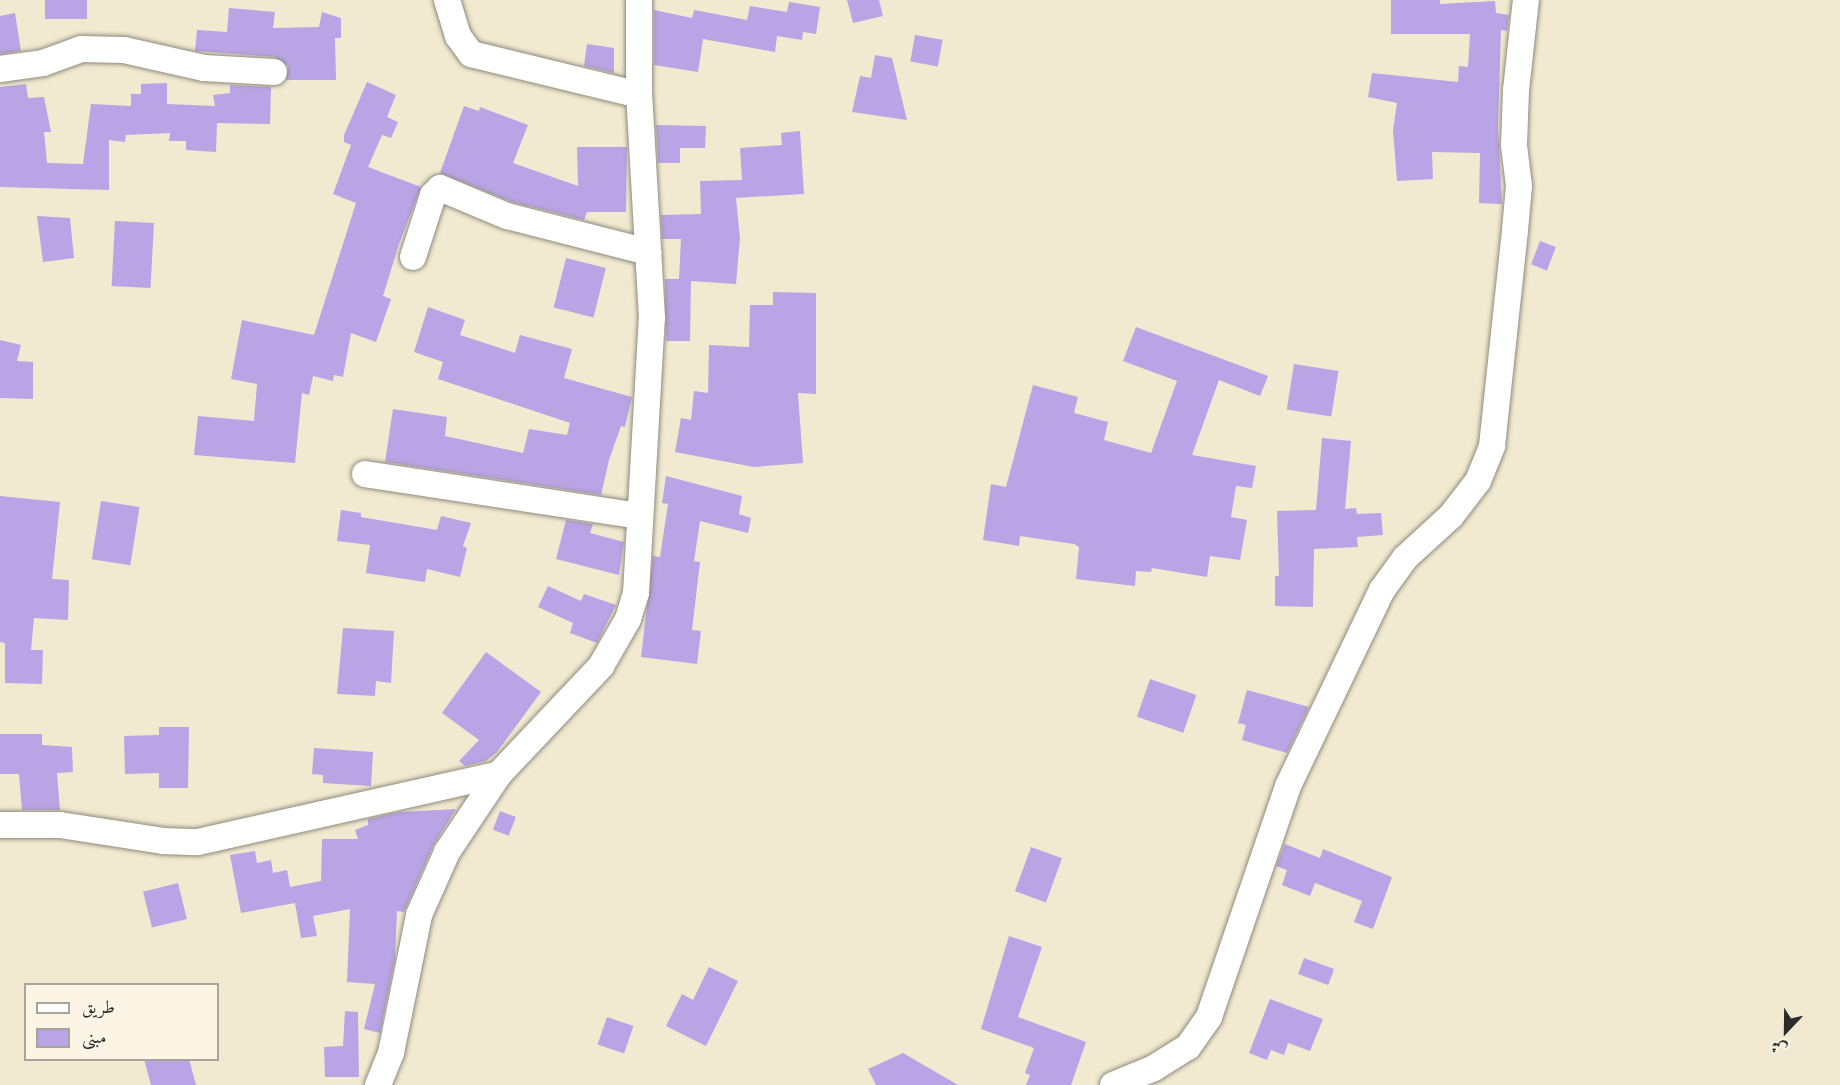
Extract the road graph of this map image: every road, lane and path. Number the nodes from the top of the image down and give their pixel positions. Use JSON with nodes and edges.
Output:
{"nodes":[{"id":1,"x":447,"y":0,"type":"edge"},
{"id":2,"x":639,"y":0,"type":"edge"},
{"id":3,"x":1526,"y":0,"type":"edge"},
{"id":4,"x":0,"y":69,"type":"edge"},
{"id":5,"x":274,"y":72,"type":"dead end"},
{"id":6,"x":639,"y":95,"type":"junction"},
{"id":7,"x":648,"y":252,"type":"junction"},
{"id":8,"x":413,"y":257,"type":"dead end"},
{"id":9,"x":365,"y":474,"type":"dead end"},
{"id":10,"x":640,"y":516,"type":"junction"},
{"id":11,"x":499,"y":774,"type":"junction"},
{"id":12,"x":0,"y":825,"type":"edge"},
{"id":13,"x":378,"y":1085,"type":"edge"},
{"id":14,"x":1113,"y":1085,"type":"edge"}],
"edges":[{"from":1,"to":6,"type":"street"},
{"from":2,"to":6,"type":"street"},
{"from":3,"to":14,"type":"street"},
{"from":4,"to":5,"type":"street"},
{"from":6,"to":7,"type":"street"},
{"from":7,"to":8,"type":"street"},
{"from":7,"to":10,"type":"street"},
{"from":9,"to":10,"type":"street"},
{"from":10,"to":11,"type":"street"},
{"from":11,"to":12,"type":"street"},
{"from":11,"to":13,"type":"street"}]}
